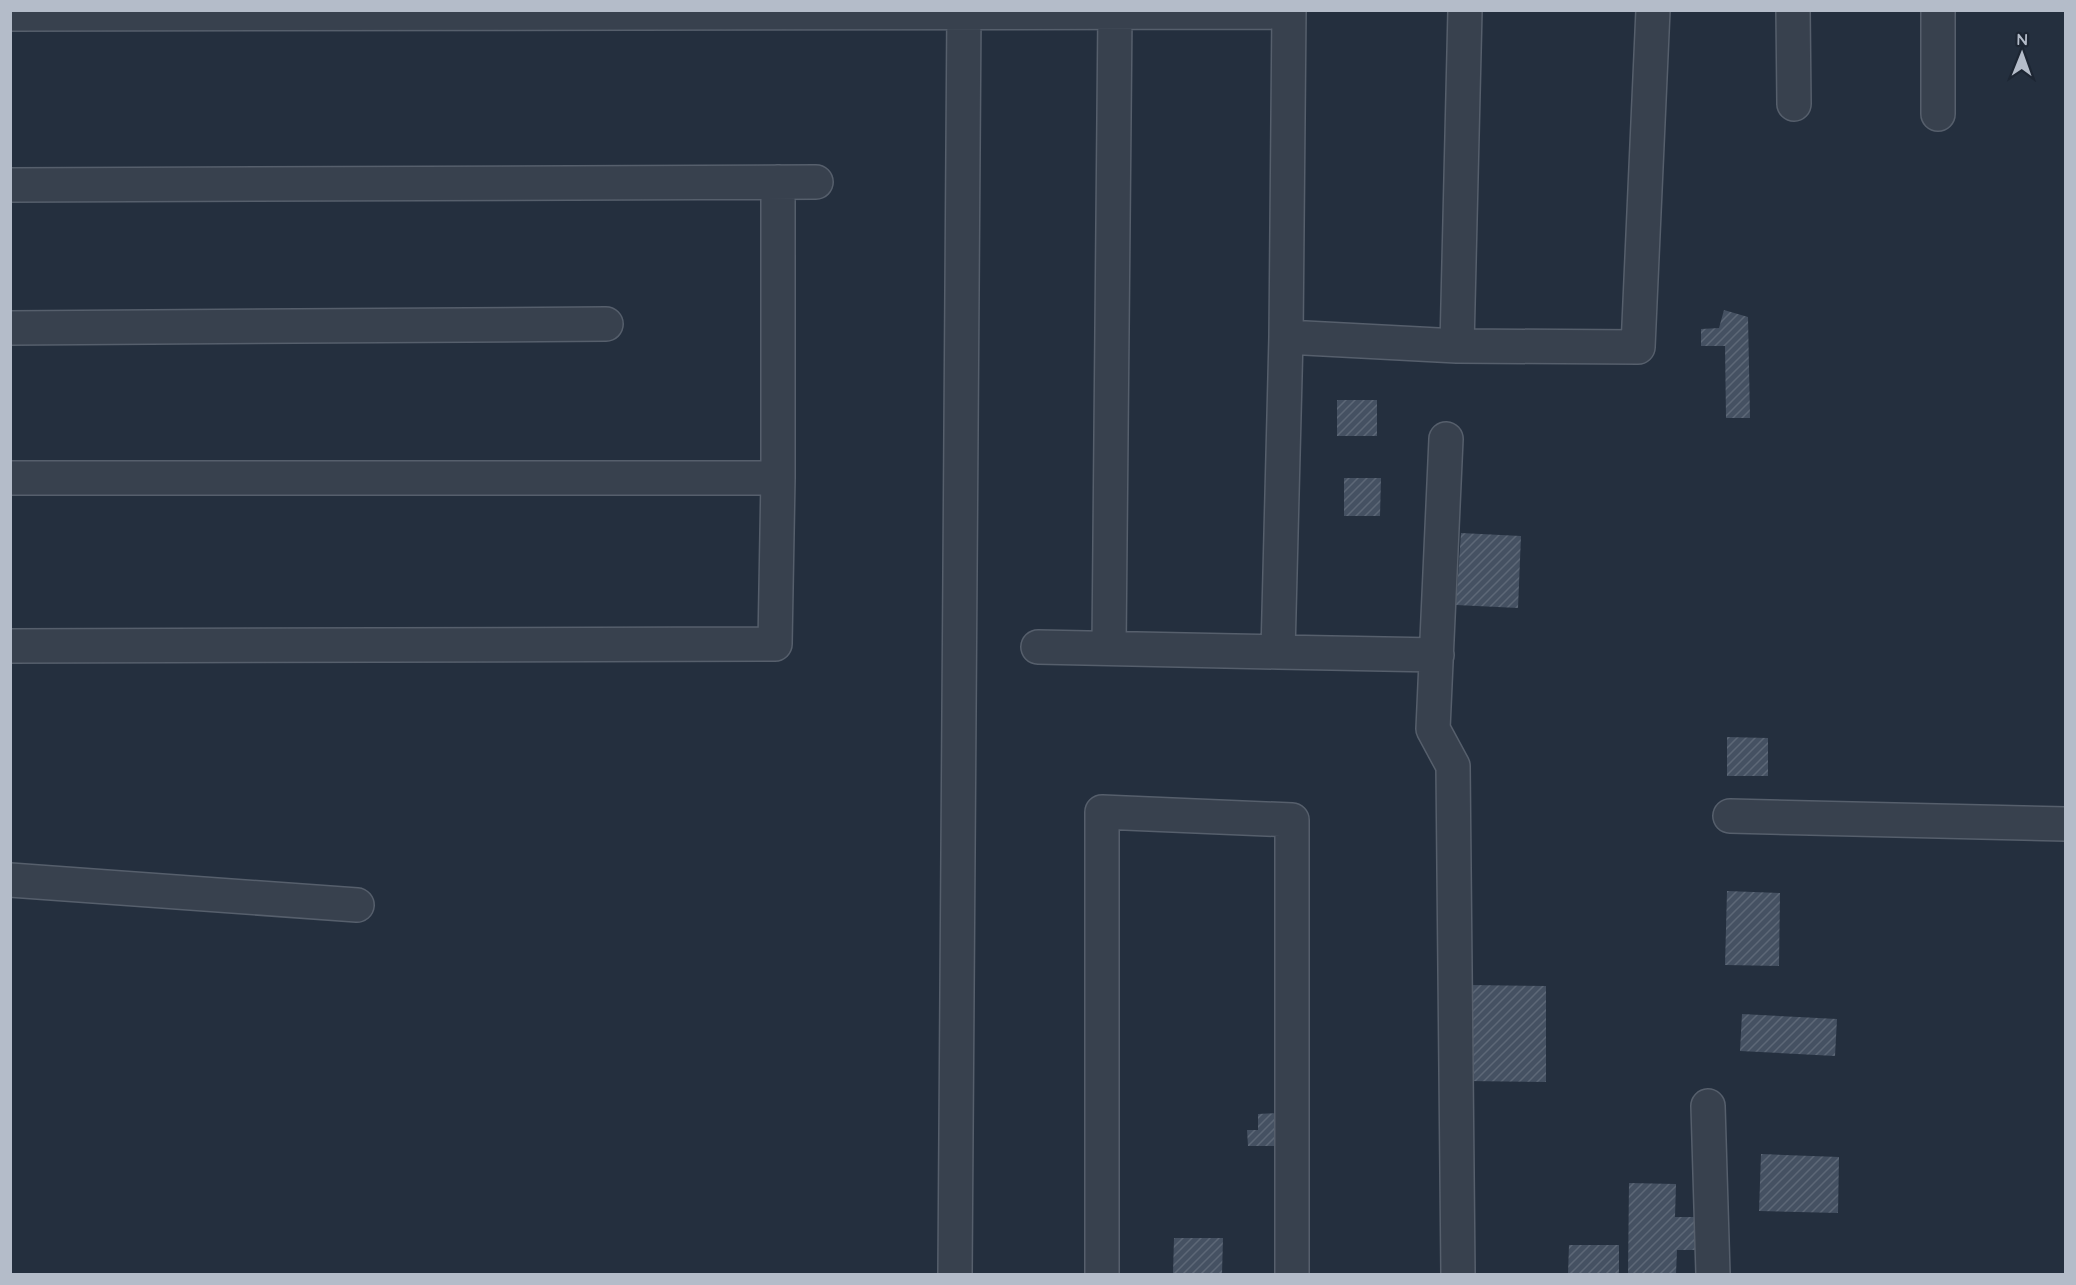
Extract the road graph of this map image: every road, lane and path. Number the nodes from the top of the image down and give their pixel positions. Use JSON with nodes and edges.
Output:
{"nodes":[{"id":1,"x":1465,"y":10,"type":"edge"},
{"id":2,"x":1653,"y":10,"type":"edge"},
{"id":3,"x":1793,"y":10,"type":"edge"},
{"id":4,"x":1938,"y":10,"type":"edge"},
{"id":5,"x":964,"y":11,"type":"edge"},
{"id":6,"x":1289,"y":11,"type":"edge"},
{"id":7,"x":1115,"y":12,"type":"junction"},
{"id":8,"x":10,"y":14,"type":"edge"},
{"id":9,"x":1794,"y":104,"type":"dead end"},
{"id":10,"x":1938,"y":114,"type":"dead end"},
{"id":11,"x":778,"y":182,"type":"junction"},
{"id":12,"x":816,"y":182,"type":"dead end"},
{"id":13,"x":10,"y":185,"type":"edge"},
{"id":14,"x":606,"y":324,"type":"dead end"},
{"id":15,"x":10,"y":328,"type":"edge"},
{"id":16,"x":1286,"y":337,"type":"junction"},
{"id":17,"x":1458,"y":346,"type":"junction"},
{"id":18,"x":1446,"y":440,"type":"dead end"},
{"id":19,"x":10,"y":478,"type":"edge"},
{"id":20,"x":778,"y":478,"type":"junction"},
{"id":21,"x":10,"y":646,"type":"edge"},
{"id":22,"x":1038,"y":647,"type":"dead end"},
{"id":23,"x":1109,"y":647,"type":"junction"},
{"id":24,"x":1278,"y":652,"type":"junction"},
{"id":25,"x":1437,"y":655,"type":"junction"},
{"id":26,"x":1730,"y":816,"type":"dead end"},
{"id":27,"x":2066,"y":824,"type":"edge"},
{"id":28,"x":10,"y":880,"type":"edge"},
{"id":29,"x":357,"y":905,"type":"dead end"},
{"id":30,"x":1708,"y":1106,"type":"dead end"},
{"id":31,"x":955,"y":1275,"type":"edge"},
{"id":32,"x":1102,"y":1275,"type":"edge"},
{"id":33,"x":1292,"y":1275,"type":"edge"},
{"id":34,"x":1458,"y":1275,"type":"edge"},
{"id":35,"x":1713,"y":1275,"type":"edge"}],
"edges":[{"from":1,"to":17,"type":"street"},
{"from":2,"to":17,"type":"street"},
{"from":3,"to":9,"type":"street"},
{"from":4,"to":10,"type":"street"},
{"from":5,"to":7,"type":"street"},
{"from":5,"to":8,"type":"street"},
{"from":5,"to":31,"type":"street"},
{"from":6,"to":7,"type":"street"},
{"from":6,"to":16,"type":"street"},
{"from":7,"to":23,"type":"street"},
{"from":11,"to":12,"type":"street"},
{"from":11,"to":13,"type":"street"},
{"from":11,"to":20,"type":"street"},
{"from":14,"to":15,"type":"street"},
{"from":16,"to":17,"type":"street"},
{"from":16,"to":24,"type":"street"},
{"from":18,"to":25,"type":"street"},
{"from":19,"to":20,"type":"street"},
{"from":20,"to":21,"type":"street"},
{"from":22,"to":23,"type":"street"},
{"from":23,"to":24,"type":"street"},
{"from":24,"to":25,"type":"street"},
{"from":25,"to":34,"type":"street"},
{"from":26,"to":27,"type":"street"},
{"from":28,"to":29,"type":"street"},
{"from":30,"to":35,"type":"street"},
{"from":32,"to":33,"type":"street"}]}
